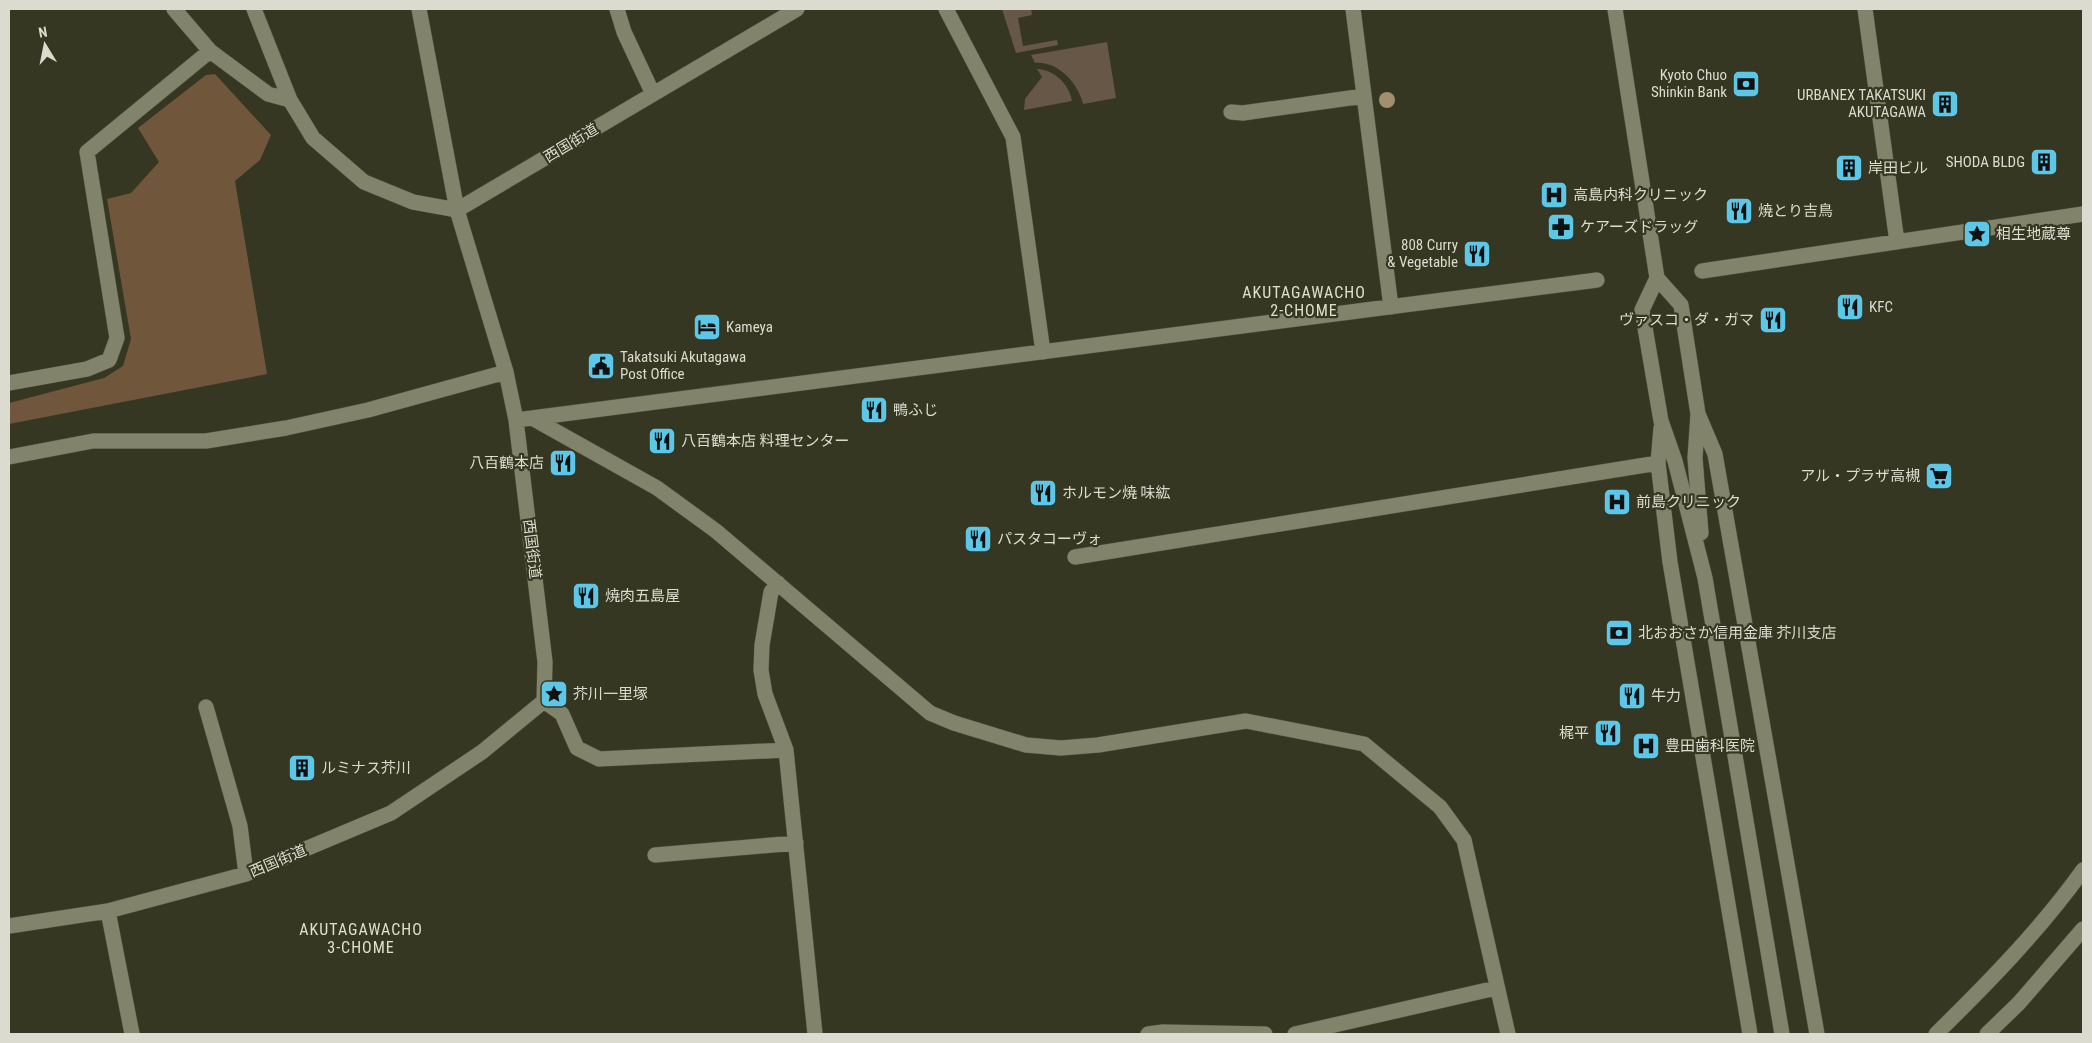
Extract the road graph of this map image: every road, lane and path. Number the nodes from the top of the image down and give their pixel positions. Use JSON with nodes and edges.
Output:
{"nodes":[{"id":1,"x":174,"y":9,"type":"edge"},
{"id":2,"x":254,"y":9,"type":"edge"},
{"id":3,"x":419,"y":9,"type":"edge"},
{"id":4,"x":617,"y":9,"type":"edge"},
{"id":5,"x":797,"y":9,"type":"edge"},
{"id":6,"x":946,"y":9,"type":"edge"},
{"id":7,"x":1353,"y":9,"type":"edge"},
{"id":8,"x":1615,"y":9,"type":"edge"},
{"id":9,"x":1865,"y":9,"type":"edge"},
{"id":10,"x":210,"y":51,"type":"junction"},
{"id":11,"x":653,"y":94,"type":"junction"},
{"id":12,"x":1364,"y":96,"type":"junction"},
{"id":13,"x":290,"y":100,"type":"junction"},
{"id":14,"x":1231,"y":112,"type":"dead end"},
{"id":15,"x":458,"y":210,"type":"junction"},
{"id":16,"x":2083,"y":214,"type":"edge"},
{"id":17,"x":1897,"y":242,"type":"junction"},
{"id":18,"x":1702,"y":271,"type":"dead end"},
{"id":19,"x":1657,"y":278,"type":"junction"},
{"id":20,"x":1597,"y":280,"type":"dead end"},
{"id":21,"x":1391,"y":307,"type":"junction"},
{"id":22,"x":1043,"y":352,"type":"junction"},
{"id":23,"x":506,"y":372,"type":"junction"},
{"id":24,"x":9,"y":383,"type":"edge"},
{"id":25,"x":1698,"y":414,"type":"junction"},
{"id":26,"x":532,"y":418,"type":"junction"},
{"id":27,"x":516,"y":420,"type":"junction"},
{"id":28,"x":1661,"y":421,"type":"junction"},
{"id":29,"x":9,"y":457,"type":"edge"},
{"id":30,"x":1658,"y":463,"type":"junction"},
{"id":31,"x":1074,"y":557,"type":"dead end"},
{"id":32,"x":1705,"y":578,"type":"junction"},
{"id":33,"x":778,"y":583,"type":"junction"},
{"id":34,"x":544,"y":702,"type":"junction"},
{"id":35,"x":206,"y":707,"type":"dead end"},
{"id":36,"x":786,"y":750,"type":"junction"},
{"id":37,"x":796,"y":843,"type":"junction"},
{"id":38,"x":655,"y":854,"type":"dead end"},
{"id":39,"x":2083,"y":870,"type":"edge"},
{"id":40,"x":246,"y":874,"type":"junction"},
{"id":41,"x":108,"y":911,"type":"junction"},
{"id":42,"x":9,"y":926,"type":"edge"},
{"id":43,"x":2083,"y":929,"type":"edge"},
{"id":44,"x":1496,"y":988,"type":"junction"},
{"id":45,"x":132,"y":1034,"type":"edge"},
{"id":46,"x":815,"y":1034,"type":"edge"},
{"id":47,"x":1148,"y":1034,"type":"edge"},
{"id":48,"x":1266,"y":1034,"type":"edge"},
{"id":49,"x":1295,"y":1034,"type":"edge"},
{"id":50,"x":1508,"y":1034,"type":"edge"},
{"id":51,"x":1750,"y":1034,"type":"edge"},
{"id":52,"x":1782,"y":1034,"type":"edge"},
{"id":53,"x":1817,"y":1034,"type":"edge"},
{"id":54,"x":1936,"y":1034,"type":"edge"},
{"id":55,"x":1987,"y":1034,"type":"edge"}],
"edges":[{"from":1,"to":10,"type":"street"},
{"from":2,"to":13,"type":"street"},
{"from":3,"to":15,"type":"street"},
{"from":4,"to":11,"type":"street"},
{"from":5,"to":11,"type":"street","name":"西国街道"},
{"from":6,"to":22,"type":"street"},
{"from":7,"to":12,"type":"street"},
{"from":8,"to":19,"type":"street"},
{"from":9,"to":17,"type":"street"},
{"from":10,"to":13,"type":"street"},
{"from":10,"to":24,"type":"street"},
{"from":11,"to":15,"type":"street","name":"西国街道"},
{"from":12,"to":14,"type":"street"},
{"from":12,"to":21,"type":"street"},
{"from":13,"to":15,"type":"street"},
{"from":15,"to":23,"type":"street","name":"西国街道"},
{"from":16,"to":17,"type":"street"},
{"from":17,"to":18,"type":"street"},
{"from":19,"to":25,"type":"street"},
{"from":19,"to":28,"type":"street"},
{"from":20,"to":21,"type":"street"},
{"from":21,"to":22,"type":"street"},
{"from":22,"to":26,"type":"street"},
{"from":23,"to":27,"type":"street","name":"西国街道"},
{"from":23,"to":29,"type":"street"},
{"from":25,"to":32,"type":"street"},
{"from":25,"to":53,"type":"street"},
{"from":26,"to":27,"type":"street"},
{"from":26,"to":33,"type":"street"},
{"from":27,"to":34,"type":"street","name":"西国街道"},
{"from":28,"to":30,"type":"street"},
{"from":28,"to":32,"type":"street"},
{"from":30,"to":31,"type":"street"},
{"from":30,"to":51,"type":"street"},
{"from":32,"to":52,"type":"street"},
{"from":33,"to":36,"type":"street"},
{"from":33,"to":44,"type":"street"},
{"from":34,"to":36,"type":"street"},
{"from":34,"to":40,"type":"street","name":"西国街道"},
{"from":35,"to":40,"type":"street"},
{"from":36,"to":37,"type":"street"},
{"from":37,"to":38,"type":"street"},
{"from":37,"to":46,"type":"street"},
{"from":39,"to":54,"type":"street"},
{"from":40,"to":41,"type":"street","name":"西国街道"},
{"from":41,"to":42,"type":"street","name":"西国街道"},
{"from":41,"to":45,"type":"street"},
{"from":43,"to":55,"type":"street"},
{"from":44,"to":49,"type":"street"},
{"from":44,"to":50,"type":"street"},
{"from":47,"to":48,"type":"street"}]}
